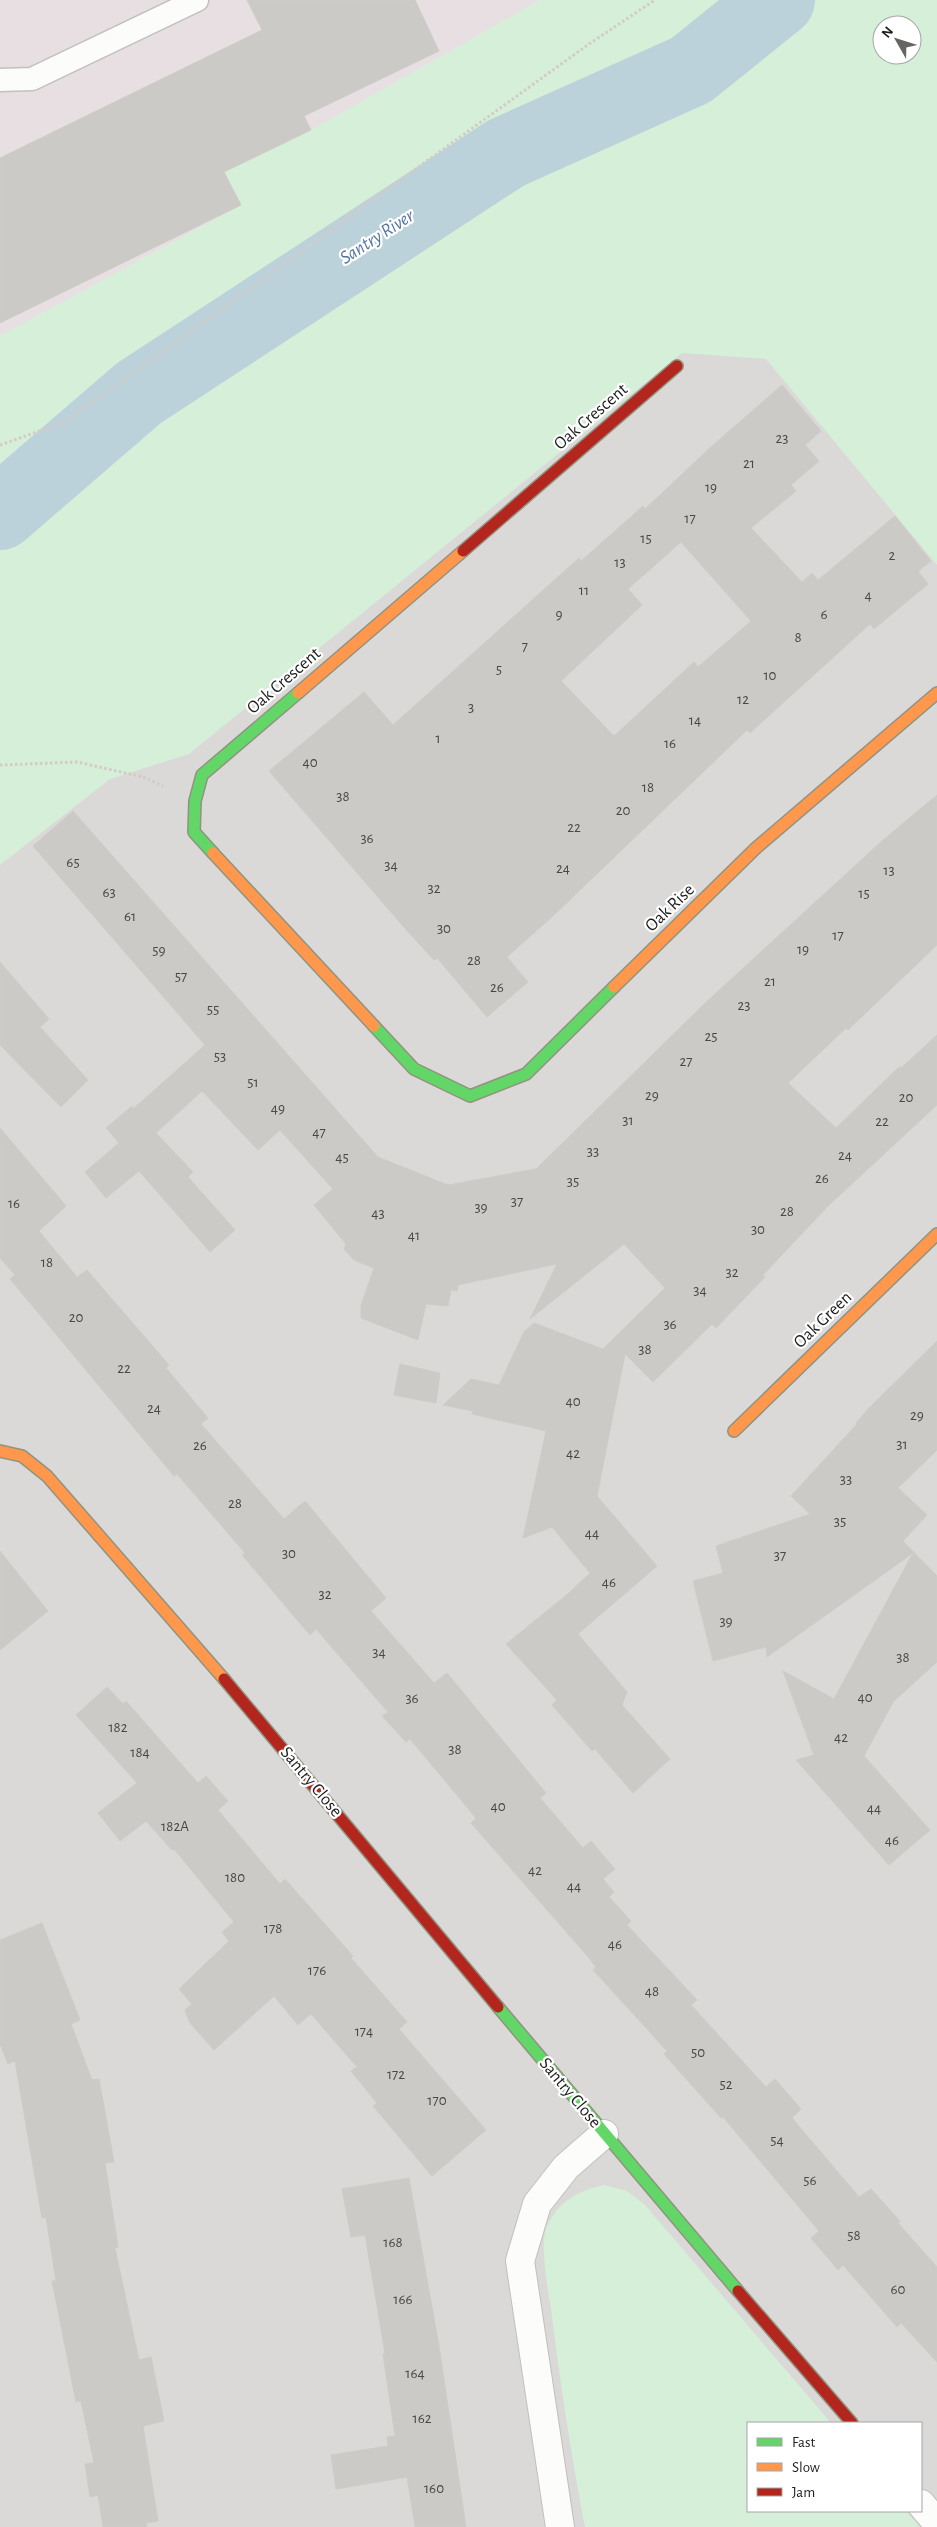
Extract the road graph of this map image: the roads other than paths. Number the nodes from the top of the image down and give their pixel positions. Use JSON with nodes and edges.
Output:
{"nodes":[{"id":1,"x":197,"y":0,"type":"edge"},
{"id":2,"x":0,"y":80,"type":"edge"},
{"id":3,"x":677,"y":366,"type":"dead end"},
{"id":4,"x":937,"y":693,"type":"edge"},
{"id":5,"x":414,"y":1068,"type":"joint"},
{"id":6,"x":937,"y":1234,"type":"edge"},
{"id":7,"x":734,"y":1431,"type":"dead end"},
{"id":8,"x":0,"y":1451,"type":"edge"},
{"id":9,"x":604,"y":2134,"type":"junction"},
{"id":10,"x":851,"y":2422,"type":"edge"},
{"id":11,"x":922,"y":2505,"type":"edge"},
{"id":12,"x":937,"y":2523,"type":"edge"},
{"id":13,"x":560,"y":2527,"type":"edge"}],
"edges":[{"from":1,"to":2,"type":"lane"},
{"from":3,"to":5,"type":"street","name":"Oak Crescent"},
{"from":4,"to":5,"type":"street","name":"Oak Rise"},
{"from":6,"to":7,"type":"street","name":"Oak Green"},
{"from":8,"to":9,"type":"street","name":"Santry Close"},
{"from":9,"to":10,"type":"street","name":"Santry Close"},
{"from":9,"to":13,"type":"street","name":"Santry Close"},
{"from":11,"to":12,"type":"street"}]}
